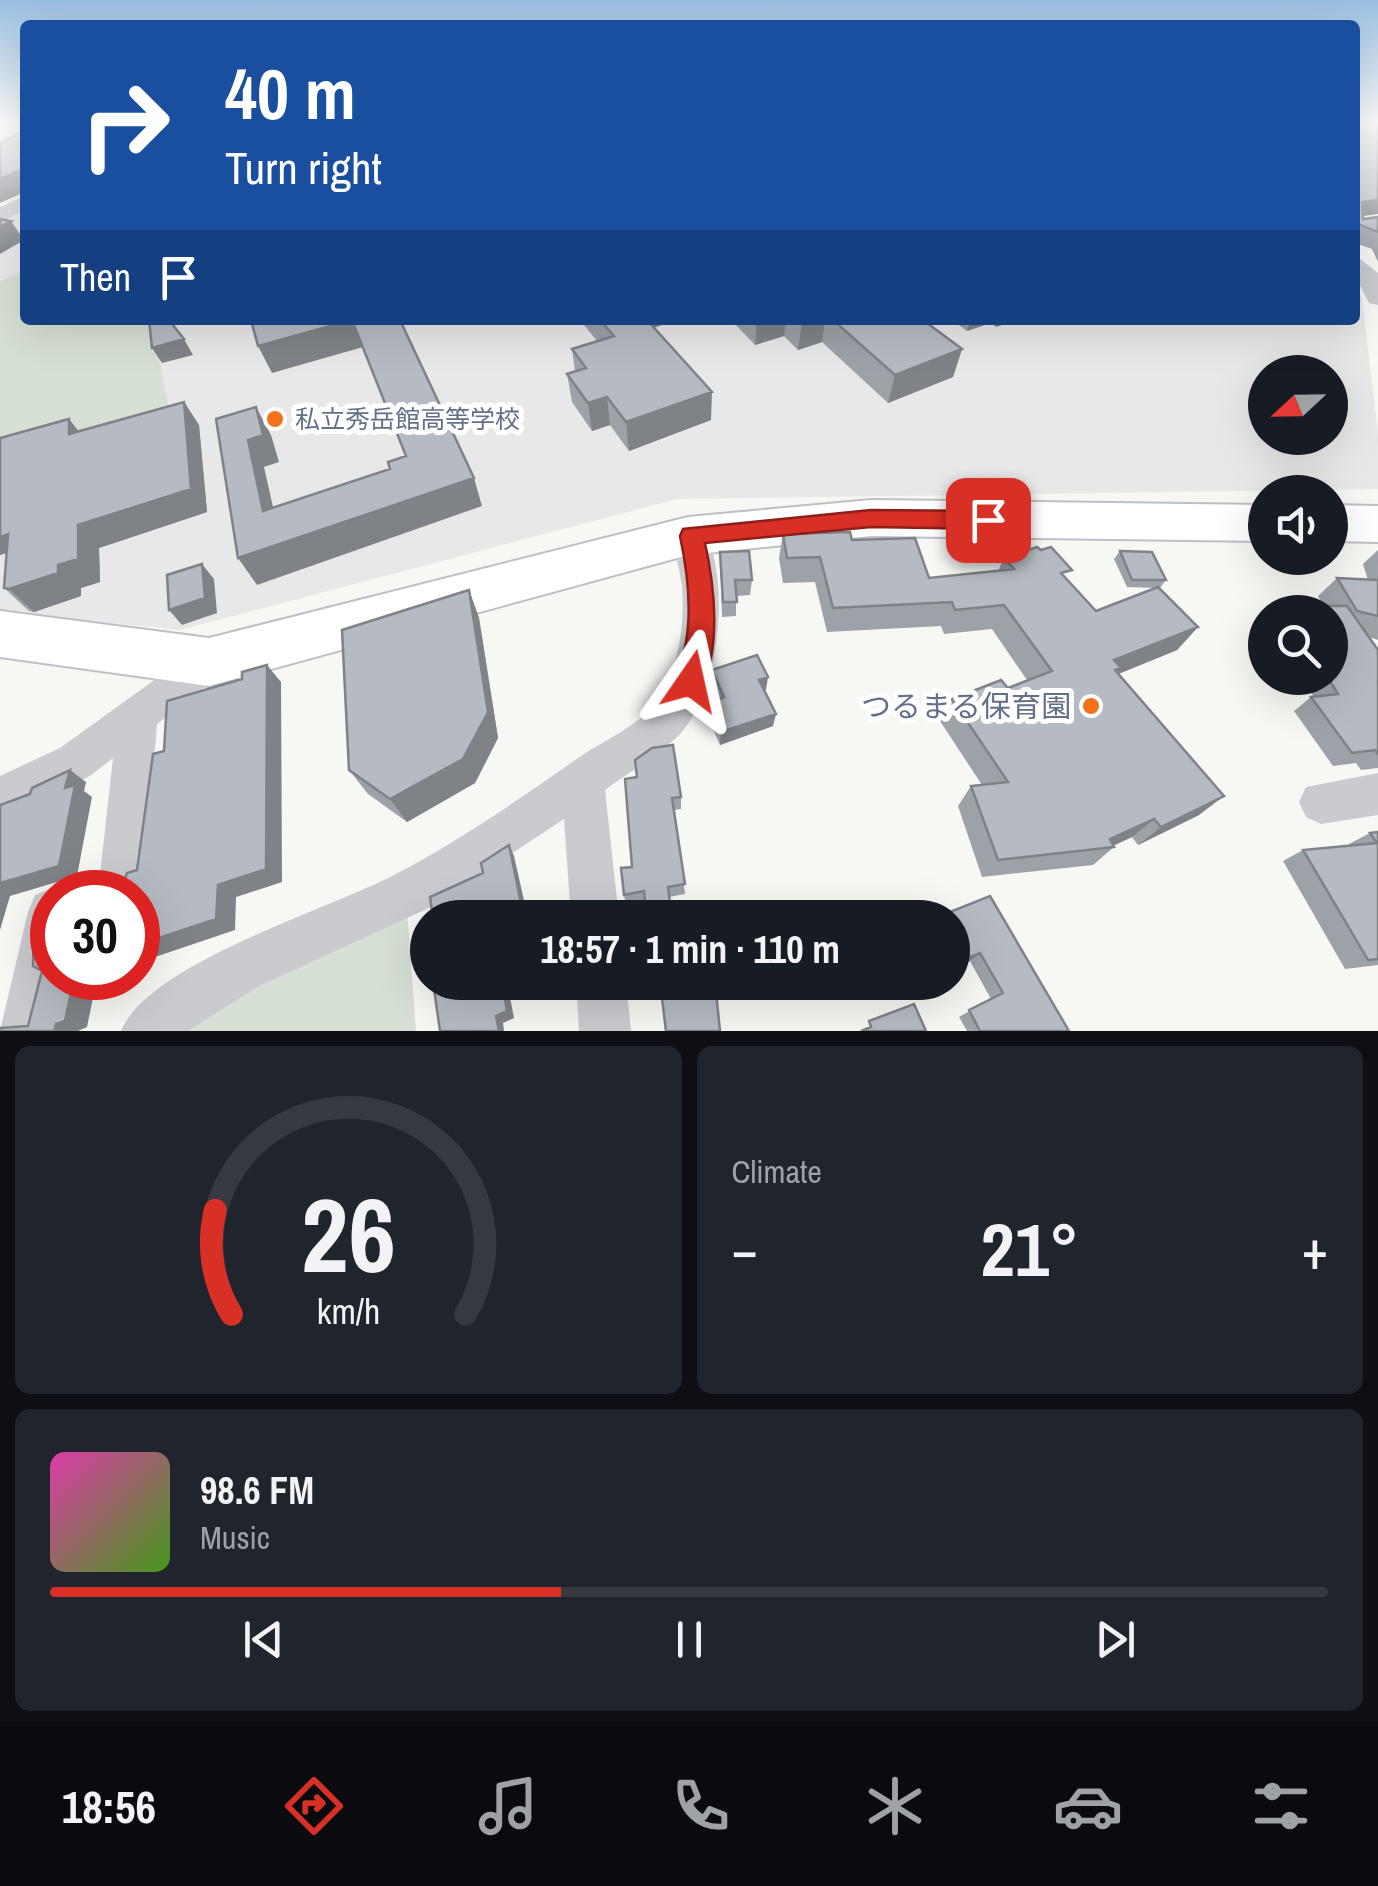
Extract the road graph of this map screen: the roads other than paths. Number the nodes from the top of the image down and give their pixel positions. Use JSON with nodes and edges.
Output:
{"nodes":[{"id":1,"x":1360,"y":269,"type":"edge"},
{"id":2,"x":1378,"y":293,"type":"edge"},
{"id":3,"x":1248,"y":523,"type":"edge"},
{"id":4,"x":1348,"y":523,"type":"edge"},
{"id":5,"x":1378,"y":524,"type":"edge"},
{"id":6,"x":691,"y":536,"type":"junction"},
{"id":7,"x":0,"y":634,"type":"edge"},
{"id":8,"x":208,"y":662,"type":"junction"},
{"id":9,"x":138,"y":714,"type":"junction"},
{"id":10,"x":583,"y":780,"type":"junction"},
{"id":11,"x":1378,"y":794,"type":"edge"},
{"id":12,"x":0,"y":798,"type":"edge"},
{"id":13,"x":1321,"y":802,"type":"dead end"},
{"id":14,"x":122,"y":870,"type":"edge"},
{"id":15,"x":593,"y":900,"type":"edge"},
{"id":16,"x":30,"y":999,"type":"edge"},
{"id":17,"x":602,"y":1000,"type":"edge"},
{"id":18,"x":22,"y":1031,"type":"edge"},
{"id":19,"x":147,"y":1031,"type":"edge"},
{"id":20,"x":605,"y":1031,"type":"edge"}],
"edges":[{"from":1,"to":2,"type":"street"},
{"from":3,"to":6,"type":"street"},
{"from":4,"to":5,"type":"street"},
{"from":6,"to":8,"type":"street"},
{"from":6,"to":10,"type":"street"},
{"from":7,"to":8,"type":"street"},
{"from":8,"to":9,"type":"street"},
{"from":9,"to":12,"type":"street"},
{"from":9,"to":14,"type":"street"},
{"from":10,"to":15,"type":"street"},
{"from":10,"to":19,"type":"street"},
{"from":11,"to":13,"type":"street"},
{"from":16,"to":18,"type":"street"},
{"from":17,"to":20,"type":"street"}]}
